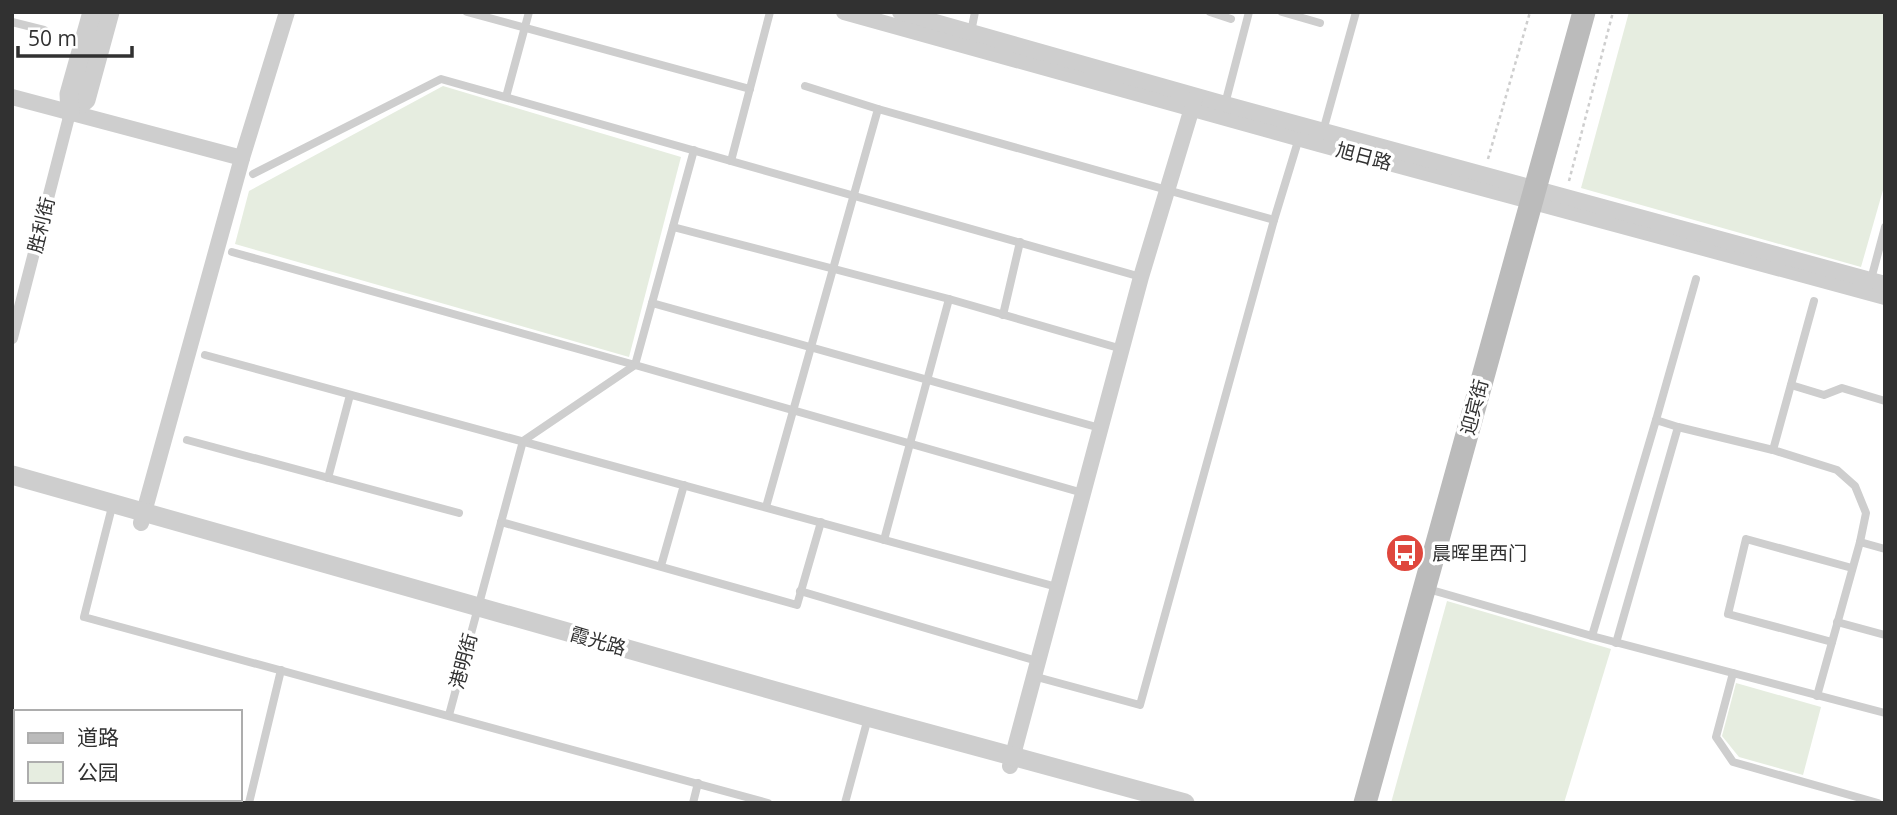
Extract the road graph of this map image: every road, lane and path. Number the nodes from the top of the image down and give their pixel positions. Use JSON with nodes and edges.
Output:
{"nodes":[{"id":1,"x":92,"y":12,"type":"edge"},
{"id":2,"x":110,"y":12,"type":"edge"},
{"id":3,"x":287,"y":12,"type":"edge"},
{"id":4,"x":467,"y":12,"type":"edge"},
{"id":5,"x":529,"y":12,"type":"edge"},
{"id":6,"x":770,"y":12,"type":"edge"},
{"id":7,"x":844,"y":12,"type":"edge"},
{"id":8,"x":900,"y":12,"type":"edge"},
{"id":9,"x":975,"y":12,"type":"edge"},
{"id":10,"x":1210,"y":12,"type":"edge"},
{"id":11,"x":1249,"y":12,"type":"edge"},
{"id":12,"x":1282,"y":12,"type":"edge"},
{"id":13,"x":1356,"y":12,"type":"edge"},
{"id":14,"x":1530,"y":12,"type":"edge"},
{"id":15,"x":1567,"y":12,"type":"edge"},
{"id":16,"x":1584,"y":12,"type":"edge"},
{"id":17,"x":1613,"y":12,"type":"edge"},
{"id":18,"x":1231,"y":19,"type":"dead end"},
{"id":19,"x":12,"y":22,"type":"edge"},
{"id":20,"x":1320,"y":23,"type":"dead end"},
{"id":21,"x":525,"y":28,"type":"junction"},
{"id":22,"x":44,"y":30,"type":"dead end"},
{"id":23,"x":971,"y":32,"type":"junction"},
{"id":24,"x":804,"y":86,"type":"dead end"},
{"id":25,"x":750,"y":89,"type":"junction"},
{"id":26,"x":12,"y":97,"type":"edge"},
{"id":27,"x":506,"y":97,"type":"junction"},
{"id":28,"x":1194,"y":102,"type":"junction"},
{"id":29,"x":878,"y":109,"type":"junction"},
{"id":30,"x":1223,"y":110,"type":"junction"},
{"id":31,"x":70,"y":113,"type":"junction"},
{"id":32,"x":1301,"y":132,"type":"junction"},
{"id":33,"x":1321,"y":137,"type":"junction"},
{"id":34,"x":694,"y":150,"type":"junction"},
{"id":35,"x":242,"y":158,"type":"junction"},
{"id":36,"x":1488,"y":159,"type":"dead end"},
{"id":37,"x":731,"y":161,"type":"junction"},
{"id":38,"x":253,"y":174,"type":"dead end"},
{"id":39,"x":1569,"y":181,"type":"dead end"},
{"id":40,"x":1167,"y":191,"type":"junction"},
{"id":41,"x":1525,"y":193,"type":"junction"},
{"id":42,"x":853,"y":195,"type":"junction"},
{"id":43,"x":1274,"y":220,"type":"junction"},
{"id":44,"x":673,"y":227,"type":"junction"},
{"id":45,"x":1885,"y":227,"type":"edge"},
{"id":46,"x":1020,"y":242,"type":"junction"},
{"id":47,"x":232,"y":252,"type":"dead end"},
{"id":48,"x":832,"y":269,"type":"junction"},
{"id":49,"x":1141,"y":277,"type":"junction"},
{"id":50,"x":1696,"y":279,"type":"dead end"},
{"id":51,"x":1874,"y":285,"type":"edge"},
{"id":52,"x":1885,"y":297,"type":"edge"},
{"id":53,"x":949,"y":299,"type":"junction"},
{"id":54,"x":1814,"y":301,"type":"dead end"},
{"id":55,"x":652,"y":303,"type":"junction"},
{"id":56,"x":1003,"y":315,"type":"junction"},
{"id":57,"x":12,"y":338,"type":"edge"},
{"id":58,"x":810,"y":347,"type":"junction"},
{"id":59,"x":1122,"y":349,"type":"junction"},
{"id":60,"x":205,"y":355,"type":"dead end"},
{"id":61,"x":635,"y":365,"type":"junction"},
{"id":62,"x":927,"y":380,"type":"junction"},
{"id":63,"x":1791,"y":385,"type":"junction"},
{"id":64,"x":350,"y":395,"type":"junction"},
{"id":65,"x":1885,"y":401,"type":"edge"},
{"id":66,"x":792,"y":410,"type":"junction"},
{"id":67,"x":1656,"y":420,"type":"junction"},
{"id":68,"x":1678,"y":427,"type":"junction"},
{"id":69,"x":1100,"y":428,"type":"junction"},
{"id":70,"x":187,"y":440,"type":"dead end"},
{"id":71,"x":523,"y":441,"type":"junction"},
{"id":72,"x":910,"y":443,"type":"junction"},
{"id":73,"x":1773,"y":450,"type":"junction"},
{"id":74,"x":12,"y":475,"type":"edge"},
{"id":75,"x":328,"y":478,"type":"junction"},
{"id":76,"x":684,"y":485,"type":"junction"},
{"id":77,"x":12,"y":487,"type":"edge"},
{"id":78,"x":1083,"y":493,"type":"junction"},
{"id":79,"x":766,"y":507,"type":"junction"},
{"id":80,"x":112,"y":509,"type":"junction"},
{"id":81,"x":459,"y":513,"type":"dead end"},
{"id":82,"x":142,"y":517,"type":"junction"},
{"id":83,"x":501,"y":522,"type":"junction"},
{"id":84,"x":821,"y":522,"type":"junction"},
{"id":85,"x":884,"y":540,"type":"junction"},
{"id":86,"x":1860,"y":542,"type":"junction"},
{"id":87,"x":1885,"y":549,"type":"edge"},
{"id":88,"x":661,"y":566,"type":"junction"},
{"id":89,"x":1852,"y":568,"type":"junction"},
{"id":90,"x":1057,"y":587,"type":"junction"},
{"id":91,"x":1425,"y":589,"type":"junction"},
{"id":92,"x":800,"y":591,"type":"junction"},
{"id":93,"x":477,"y":612,"type":"junction"},
{"id":94,"x":1837,"y":622,"type":"junction"},
{"id":95,"x":1885,"y":635,"type":"edge"},
{"id":96,"x":1592,"y":636,"type":"junction"},
{"id":97,"x":1832,"y":642,"type":"junction"},
{"id":98,"x":1616,"y":643,"type":"junction"},
{"id":99,"x":1035,"y":668,"type":"junction"},
{"id":100,"x":281,"y":670,"type":"junction"},
{"id":101,"x":1733,"y":673,"type":"junction"},
{"id":102,"x":1817,"y":695,"type":"junction"},
{"id":103,"x":1885,"y":713,"type":"edge"},
{"id":104,"x":449,"y":715,"type":"junction"},
{"id":105,"x":867,"y":721,"type":"junction"},
{"id":106,"x":1011,"y":761,"type":"junction"},
{"id":107,"x":698,"y":783,"type":"junction"},
{"id":108,"x":248,"y":803,"type":"edge"},
{"id":109,"x":693,"y":803,"type":"edge"},
{"id":110,"x":768,"y":803,"type":"edge"},
{"id":111,"x":845,"y":803,"type":"edge"},
{"id":112,"x":1143,"y":803,"type":"edge"},
{"id":113,"x":1185,"y":803,"type":"edge"},
{"id":114,"x":1350,"y":803,"type":"edge"},
{"id":115,"x":1364,"y":803,"type":"edge"},
{"id":116,"x":1878,"y":803,"type":"edge"}],
"edges":[{"from":1,"to":31,"type":"street","name":"胜利街"},
{"from":2,"to":31,"type":"street","name":"胜利街"},
{"from":3,"to":35,"type":"street"},
{"from":4,"to":21,"type":"lane"},
{"from":5,"to":21,"type":"lane"},
{"from":6,"to":25,"type":"lane"},
{"from":7,"to":28,"type":"street","name":"旭日路"},
{"from":8,"to":23,"type":"street","name":"旭日路"},
{"from":9,"to":23,"type":"lane"},
{"from":10,"to":18,"type":"lane"},
{"from":11,"to":30,"type":"lane"},
{"from":12,"to":20,"type":"lane"},
{"from":13,"to":33,"type":"lane"},
{"from":14,"to":36,"type":"path"},
{"from":15,"to":41,"type":"main road","name":"迎宾街"},
{"from":16,"to":41,"type":"main road","name":"迎宾街"},
{"from":17,"to":39,"type":"path"},
{"from":19,"to":22,"type":"lane"},
{"from":21,"to":25,"type":"lane"},
{"from":21,"to":27,"type":"lane"},
{"from":23,"to":28,"type":"street","name":"旭日路"},
{"from":24,"to":29,"type":"lane"},
{"from":25,"to":37,"type":"lane"},
{"from":26,"to":31,"type":"street"},
{"from":27,"to":34,"type":"lane"},
{"from":27,"to":38,"type":"lane"},
{"from":28,"to":30,"type":"street","name":"旭日路"},
{"from":28,"to":40,"type":"street"},
{"from":29,"to":40,"type":"lane"},
{"from":29,"to":42,"type":"lane"},
{"from":30,"to":32,"type":"street","name":"旭日路"},
{"from":31,"to":35,"type":"street"},
{"from":31,"to":57,"type":"street","name":"胜利街"},
{"from":32,"to":33,"type":"street","name":"旭日路"},
{"from":32,"to":43,"type":"lane"},
{"from":33,"to":41,"type":"street","name":"旭日路"},
{"from":34,"to":37,"type":"lane"},
{"from":34,"to":44,"type":"lane"},
{"from":35,"to":82,"type":"street"},
{"from":37,"to":42,"type":"lane"},
{"from":40,"to":43,"type":"lane"},
{"from":40,"to":49,"type":"street"},
{"from":41,"to":51,"type":"street","name":"旭日路"},
{"from":41,"to":91,"type":"main road","name":"迎宾街"},
{"from":41,"to":114,"type":"main road","name":"迎宾街"},
{"from":42,"to":46,"type":"lane"},
{"from":42,"to":48,"type":"lane"},
{"from":43,"to":99,"type":"lane"},
{"from":44,"to":48,"type":"lane"},
{"from":44,"to":55,"type":"lane"},
{"from":45,"to":51,"type":"lane"},
{"from":46,"to":49,"type":"lane"},
{"from":46,"to":56,"type":"lane"},
{"from":47,"to":61,"type":"lane"},
{"from":48,"to":53,"type":"lane"},
{"from":48,"to":58,"type":"lane"},
{"from":49,"to":59,"type":"street"},
{"from":50,"to":67,"type":"lane"},
{"from":51,"to":52,"type":"street","name":"旭日路"},
{"from":53,"to":56,"type":"lane"},
{"from":53,"to":62,"type":"lane"},
{"from":54,"to":63,"type":"lane"},
{"from":55,"to":58,"type":"lane"},
{"from":55,"to":61,"type":"lane"},
{"from":56,"to":59,"type":"lane"},
{"from":58,"to":62,"type":"lane"},
{"from":58,"to":66,"type":"lane"},
{"from":59,"to":69,"type":"street"},
{"from":60,"to":64,"type":"lane"},
{"from":61,"to":66,"type":"lane"},
{"from":61,"to":71,"type":"lane"},
{"from":62,"to":69,"type":"lane"},
{"from":62,"to":72,"type":"lane"},
{"from":63,"to":65,"type":"lane"},
{"from":63,"to":73,"type":"lane"},
{"from":64,"to":71,"type":"lane"},
{"from":64,"to":75,"type":"lane"},
{"from":66,"to":72,"type":"lane"},
{"from":66,"to":79,"type":"lane"},
{"from":67,"to":68,"type":"lane"},
{"from":67,"to":96,"type":"lane"},
{"from":68,"to":73,"type":"lane"},
{"from":68,"to":98,"type":"lane"},
{"from":69,"to":78,"type":"street"},
{"from":70,"to":75,"type":"lane"},
{"from":71,"to":76,"type":"lane"},
{"from":71,"to":83,"type":"lane","name":"港明街"},
{"from":72,"to":78,"type":"lane"},
{"from":72,"to":85,"type":"lane"},
{"from":73,"to":86,"type":"lane"},
{"from":74,"to":80,"type":"street","name":"霞光路"},
{"from":75,"to":81,"type":"lane"},
{"from":76,"to":79,"type":"lane"},
{"from":76,"to":88,"type":"lane"},
{"from":77,"to":80,"type":"street","name":"霞光路"},
{"from":78,"to":90,"type":"street"},
{"from":79,"to":84,"type":"lane"},
{"from":80,"to":82,"type":"street","name":"霞光路"},
{"from":80,"to":100,"type":"lane"},
{"from":82,"to":93,"type":"street","name":"霞光路"},
{"from":83,"to":88,"type":"lane"},
{"from":83,"to":93,"type":"lane","name":"港明街"},
{"from":84,"to":85,"type":"lane"},
{"from":84,"to":92,"type":"lane"},
{"from":85,"to":90,"type":"lane"},
{"from":86,"to":87,"type":"lane"},
{"from":86,"to":89,"type":"lane"},
{"from":88,"to":92,"type":"lane"},
{"from":89,"to":94,"type":"lane"},
{"from":89,"to":97,"type":"lane"},
{"from":90,"to":99,"type":"street"},
{"from":91,"to":96,"type":"lane"},
{"from":91,"to":115,"type":"main road","name":"迎宾街"},
{"from":92,"to":99,"type":"lane"},
{"from":93,"to":104,"type":"lane","name":"港明街"},
{"from":93,"to":105,"type":"street","name":"霞光路"},
{"from":94,"to":95,"type":"lane"},
{"from":94,"to":97,"type":"lane"},
{"from":96,"to":98,"type":"lane"},
{"from":97,"to":102,"type":"lane"},
{"from":98,"to":101,"type":"lane"},
{"from":99,"to":106,"type":"street"},
{"from":100,"to":104,"type":"lane"},
{"from":100,"to":108,"type":"lane"},
{"from":101,"to":102,"type":"lane"},
{"from":101,"to":116,"type":"lane"},
{"from":102,"to":103,"type":"lane"},
{"from":104,"to":107,"type":"lane"},
{"from":105,"to":106,"type":"street","name":"霞光路"},
{"from":105,"to":111,"type":"lane"},
{"from":106,"to":112,"type":"street","name":"霞光路"},
{"from":106,"to":113,"type":"street","name":"霞光路"},
{"from":107,"to":109,"type":"lane"},
{"from":107,"to":110,"type":"lane"}]}
